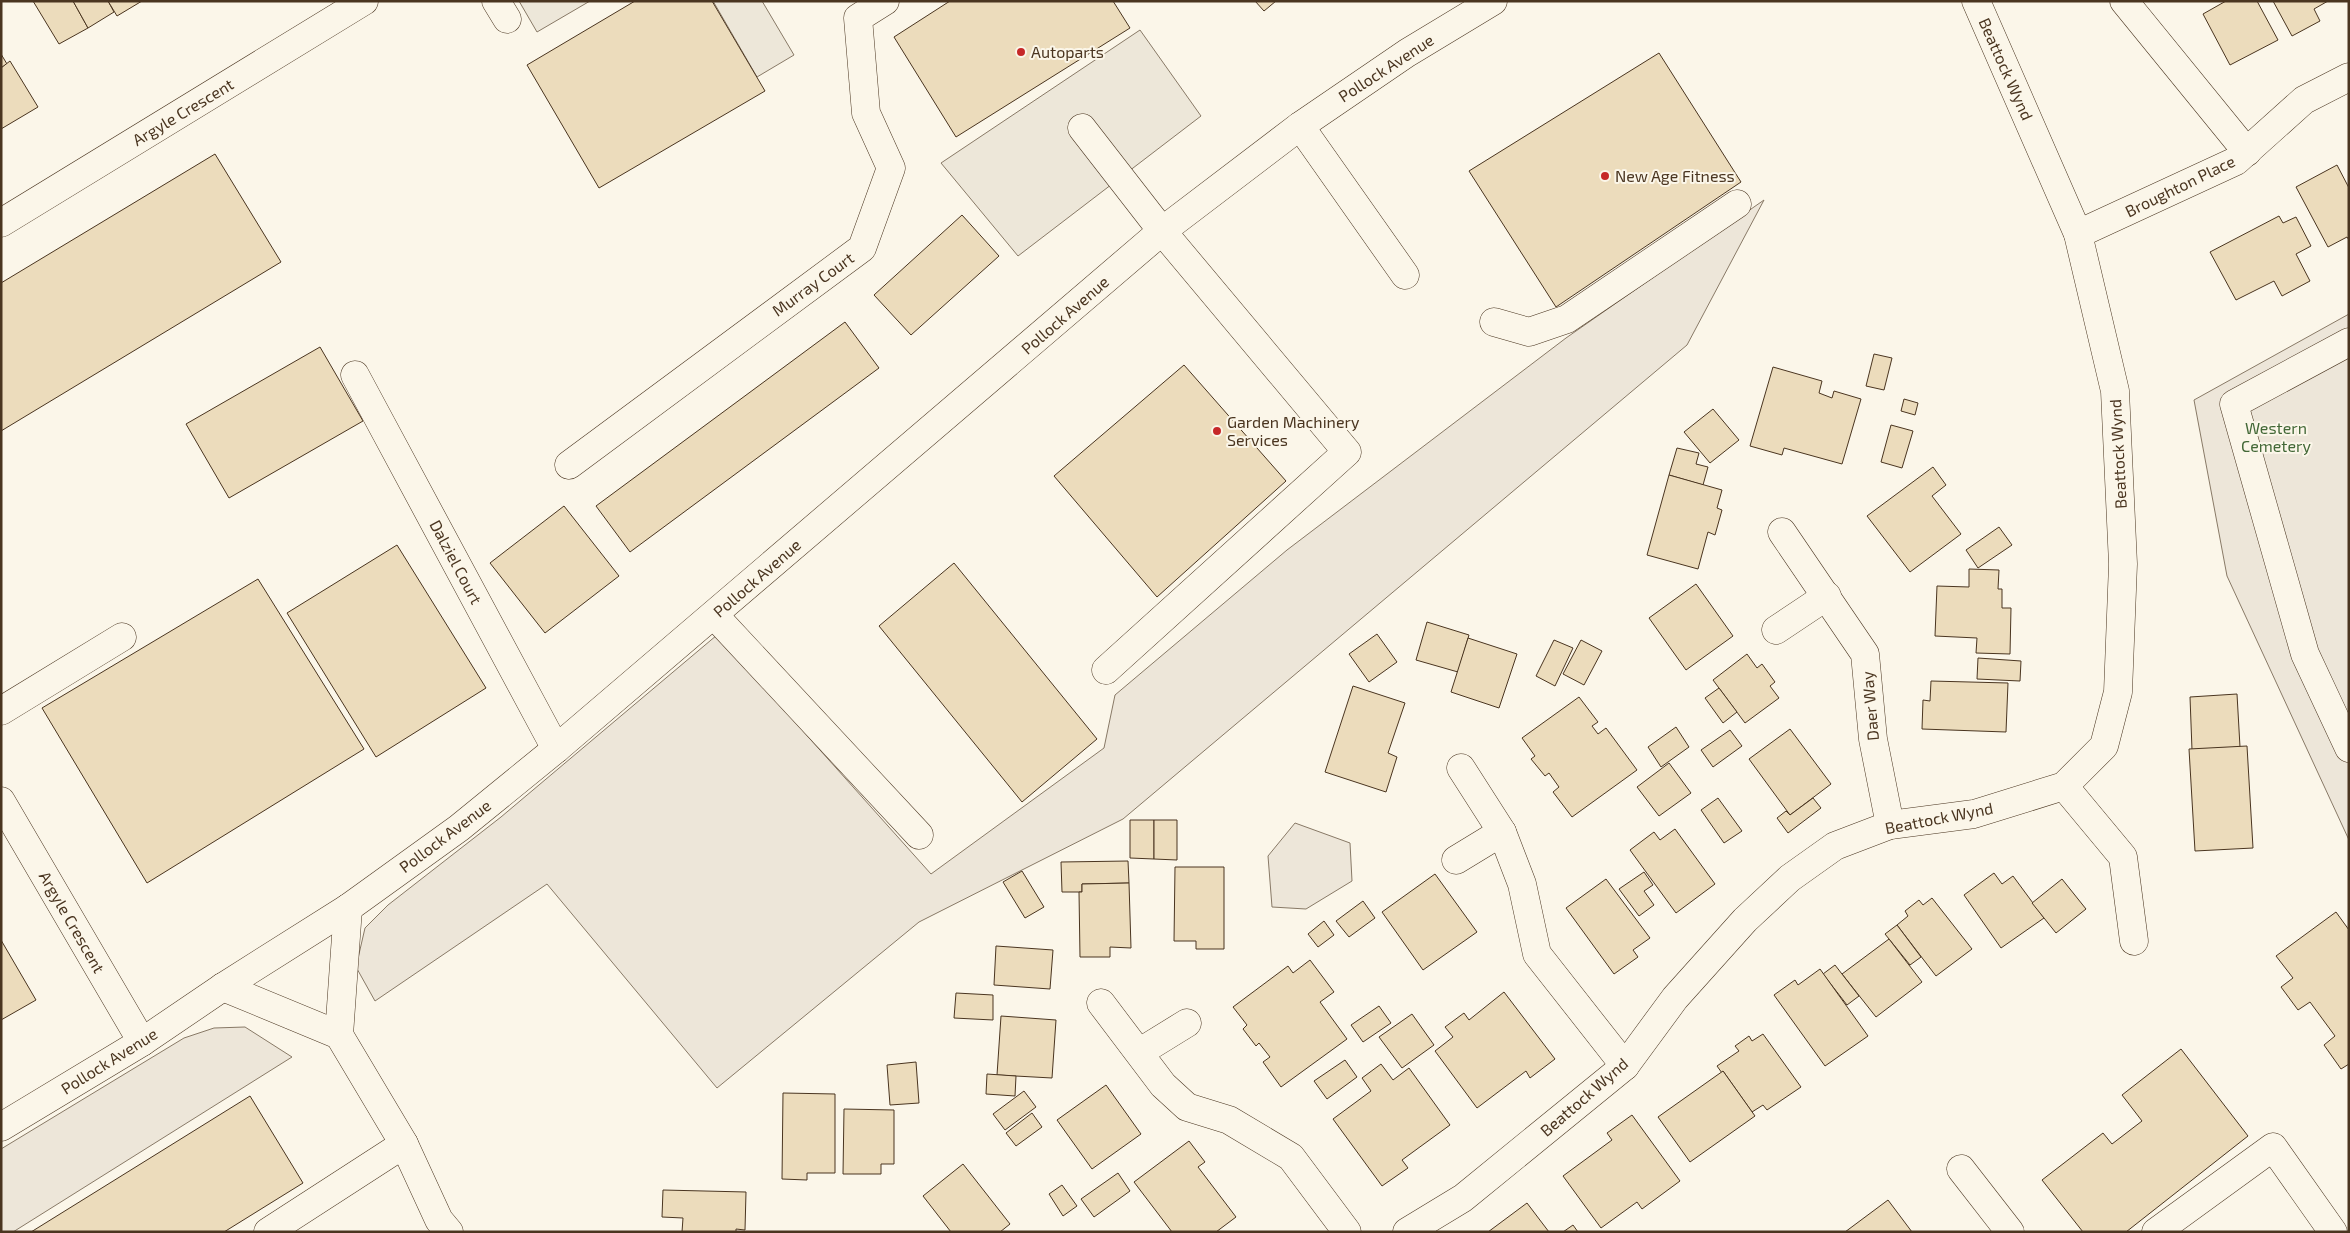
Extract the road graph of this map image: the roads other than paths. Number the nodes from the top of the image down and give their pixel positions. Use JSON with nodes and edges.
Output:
{"nodes":[{"id":1,"x":364,"y":1,"type":"edge"},
{"id":2,"x":885,"y":1,"type":"edge"},
{"id":3,"x":1493,"y":1,"type":"edge"},
{"id":4,"x":1976,"y":1,"type":"edge"},
{"id":5,"x":2124,"y":1,"type":"edge"},
{"id":6,"x":2349,"y":77,"type":"edge"},
{"id":7,"x":1300,"y":126,"type":"junction"},
{"id":8,"x":1082,"y":128,"type":"dead end"},
{"id":9,"x":2247,"y":152,"type":"junction"},
{"id":10,"x":1737,"y":204,"type":"dead end"},
{"id":11,"x":1,"y":223,"type":"edge"},
{"id":12,"x":1162,"y":231,"type":"junction"},
{"id":13,"x":2078,"y":234,"type":"junction"},
{"id":14,"x":1405,"y":276,"type":"dead end"},
{"id":15,"x":1494,"y":322,"type":"dead end"},
{"id":16,"x":2349,"y":342,"type":"edge"},
{"id":17,"x":355,"y":375,"type":"dead end"},
{"id":18,"x":569,"y":465,"type":"dead end"},
{"id":19,"x":1782,"y":532,"type":"dead end"},
{"id":20,"x":1827,"y":596,"type":"junction"},
{"id":21,"x":714,"y":615,"type":"junction"},
{"id":22,"x":1776,"y":630,"type":"dead end"},
{"id":23,"x":122,"y":637,"type":"dead end"},
{"id":24,"x":1106,"y":670,"type":"dead end"},
{"id":25,"x":1,"y":711,"type":"edge"},
{"id":26,"x":2349,"y":748,"type":"edge"},
{"id":27,"x":556,"y":749,"type":"junction"},
{"id":28,"x":1461,"y":768,"type":"dead end"},
{"id":29,"x":2064,"y":786,"type":"junction"},
{"id":30,"x":3,"y":807,"type":"edge"},
{"id":31,"x":1890,"y":825,"type":"junction"},
{"id":32,"x":1502,"y":832,"type":"junction"},
{"id":33,"x":919,"y":835,"type":"dead end"},
{"id":34,"x":1456,"y":860,"type":"dead end"},
{"id":35,"x":348,"y":908,"type":"junction"},
{"id":36,"x":2134,"y":941,"type":"dead end"},
{"id":37,"x":223,"y":987,"type":"junction"},
{"id":38,"x":1101,"y":1003,"type":"dead end"},
{"id":39,"x":1187,"y":1023,"type":"dead end"},
{"id":40,"x":339,"y":1035,"type":"junction"},
{"id":41,"x":142,"y":1042,"type":"junction"},
{"id":42,"x":1140,"y":1052,"type":"junction"},
{"id":43,"x":1625,"y":1066,"type":"junction"},
{"id":44,"x":1,"y":1127,"type":"edge"},
{"id":45,"x":404,"y":1144,"type":"junction"},
{"id":46,"x":1961,"y":1169,"type":"dead end"},
{"id":47,"x":2166,"y":1229,"type":"edge"},
{"id":48,"x":268,"y":1232,"type":"edge"},
{"id":49,"x":449,"y":1232,"type":"edge"},
{"id":50,"x":1347,"y":1232,"type":"edge"},
{"id":51,"x":1407,"y":1232,"type":"edge"},
{"id":52,"x":2010,"y":1232,"type":"edge"},
{"id":53,"x":2333,"y":1232,"type":"edge"}],
"edges":[{"from":1,"to":11,"type":"street","name":"Argyle Crescent"},
{"from":2,"to":18,"type":"street","name":"Murray Court"},
{"from":3,"to":7,"type":"street","name":"Pollock Avenue"},
{"from":4,"to":13,"type":"street","name":"Beattock Wynd"},
{"from":5,"to":9,"type":"street"},
{"from":6,"to":9,"type":"street","name":"Broughton Place"},
{"from":7,"to":12,"type":"street","name":"Pollock Avenue"},
{"from":7,"to":14,"type":"street"},
{"from":8,"to":12,"type":"street"},
{"from":9,"to":13,"type":"street","name":"Broughton Place"},
{"from":10,"to":15,"type":"street"},
{"from":12,"to":21,"type":"street","name":"Pollock Avenue"},
{"from":12,"to":24,"type":"street"},
{"from":13,"to":29,"type":"street","name":"Beattock Wynd"},
{"from":16,"to":26,"type":"street"},
{"from":17,"to":27,"type":"street","name":"Dalziel Court"},
{"from":19,"to":20,"type":"street","name":"Daer Way"},
{"from":20,"to":22,"type":"street"},
{"from":20,"to":31,"type":"street","name":"Daer Way"},
{"from":21,"to":27,"type":"street","name":"Pollock Avenue"},
{"from":21,"to":33,"type":"street"},
{"from":23,"to":25,"type":"street"},
{"from":27,"to":35,"type":"street","name":"Pollock Avenue"},
{"from":28,"to":32,"type":"street"},
{"from":29,"to":31,"type":"street","name":"Beattock Wynd"},
{"from":29,"to":36,"type":"street"},
{"from":30,"to":41,"type":"street","name":"Argyle Crescent"},
{"from":31,"to":43,"type":"street","name":"Beattock Wynd"},
{"from":32,"to":34,"type":"street"},
{"from":32,"to":43,"type":"street"},
{"from":35,"to":37,"type":"street","name":"Pollock Avenue"},
{"from":35,"to":40,"type":"street"},
{"from":37,"to":40,"type":"street"},
{"from":37,"to":41,"type":"street","name":"Pollock Avenue"},
{"from":38,"to":42,"type":"street"},
{"from":39,"to":42,"type":"street"},
{"from":40,"to":45,"type":"street"},
{"from":41,"to":44,"type":"street","name":"Pollock Avenue"},
{"from":42,"to":50,"type":"street"},
{"from":43,"to":51,"type":"street","name":"Beattock Wynd"},
{"from":45,"to":48,"type":"street"},
{"from":45,"to":49,"type":"street"},
{"from":46,"to":52,"type":"street"},
{"from":47,"to":53,"type":"street"}]}
